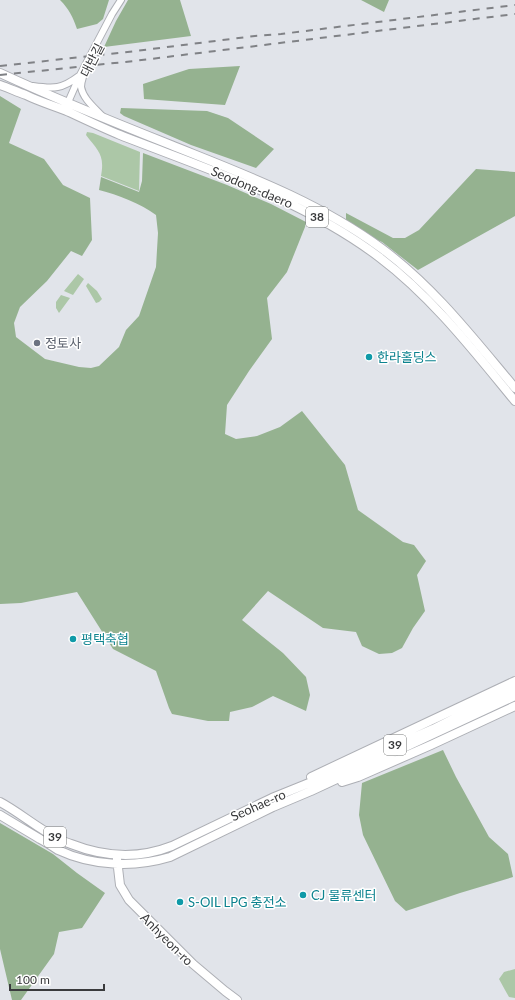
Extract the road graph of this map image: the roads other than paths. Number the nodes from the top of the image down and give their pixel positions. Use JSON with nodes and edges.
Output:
{"nodes":[{"id":1,"x":121,"y":0,"type":"edge"},
{"id":2,"x":0,"y":73,"type":"edge"},
{"id":3,"x":82,"y":76,"type":"junction"},
{"id":4,"x":0,"y":85,"type":"edge"},
{"id":5,"x":28,"y":86,"type":"junction"},
{"id":6,"x":67,"y":107,"type":"junction"},
{"id":7,"x":104,"y":118,"type":"junction"},
{"id":8,"x":515,"y":388,"type":"edge"},
{"id":9,"x":515,"y":401,"type":"edge"},
{"id":10,"x":515,"y":681,"type":"edge"},
{"id":11,"x":515,"y":688,"type":"edge"},
{"id":12,"x":515,"y":696,"type":"edge"},
{"id":13,"x":515,"y":706,"type":"edge"},
{"id":14,"x":311,"y":791,"type":"junction"},
{"id":15,"x":272,"y":798,"type":"junction"},
{"id":16,"x":0,"y":802,"type":"edge"},
{"id":17,"x":0,"y":815,"type":"edge"},
{"id":18,"x":117,"y":855,"type":"junction"},
{"id":19,"x":118,"y":864,"type":"junction"},
{"id":20,"x":237,"y":1000,"type":"edge"}],
"edges":[{"from":1,"to":3,"type":"street","name":"대반길"},
{"from":2,"to":5,"type":"main road","name":"Seodong-daero","number":"38"},
{"from":3,"to":5,"type":"street"},
{"from":3,"to":6,"type":"street","name":"대반길"},
{"from":3,"to":7,"type":"street"},
{"from":4,"to":6,"type":"main road","name":"Seodong-daero","number":"38"},
{"from":5,"to":6,"type":"main road","name":"Seodong-daero","number":"38"},
{"from":6,"to":7,"type":"main road","name":"Seodong-daero","number":"38"},
{"from":6,"to":9,"type":"main road","name":"Seodong-daero","number":"38"},
{"from":7,"to":8,"type":"main road","name":"Seodong-daero","number":"38"},
{"from":10,"to":15,"type":"main road"},
{"from":11,"to":15,"type":"main road","name":"Seohae-ro","number":"39"},
{"from":12,"to":14,"type":"main road","name":"Seohae-ro","number":"39"},
{"from":13,"to":14,"type":"main road"},
{"from":14,"to":19,"type":"main road","name":"Seohae-ro","number":"39"},
{"from":15,"to":18,"type":"main road","name":"Seohae-ro","number":"39"},
{"from":16,"to":18,"type":"main road","name":"Seohae-ro","number":"39"},
{"from":17,"to":19,"type":"main road","name":"Seohae-ro","number":"39"},
{"from":18,"to":19,"type":"main road","name":"Anhyeon-ro"},
{"from":19,"to":20,"type":"main road","name":"Anhyeon-ro"}]}
